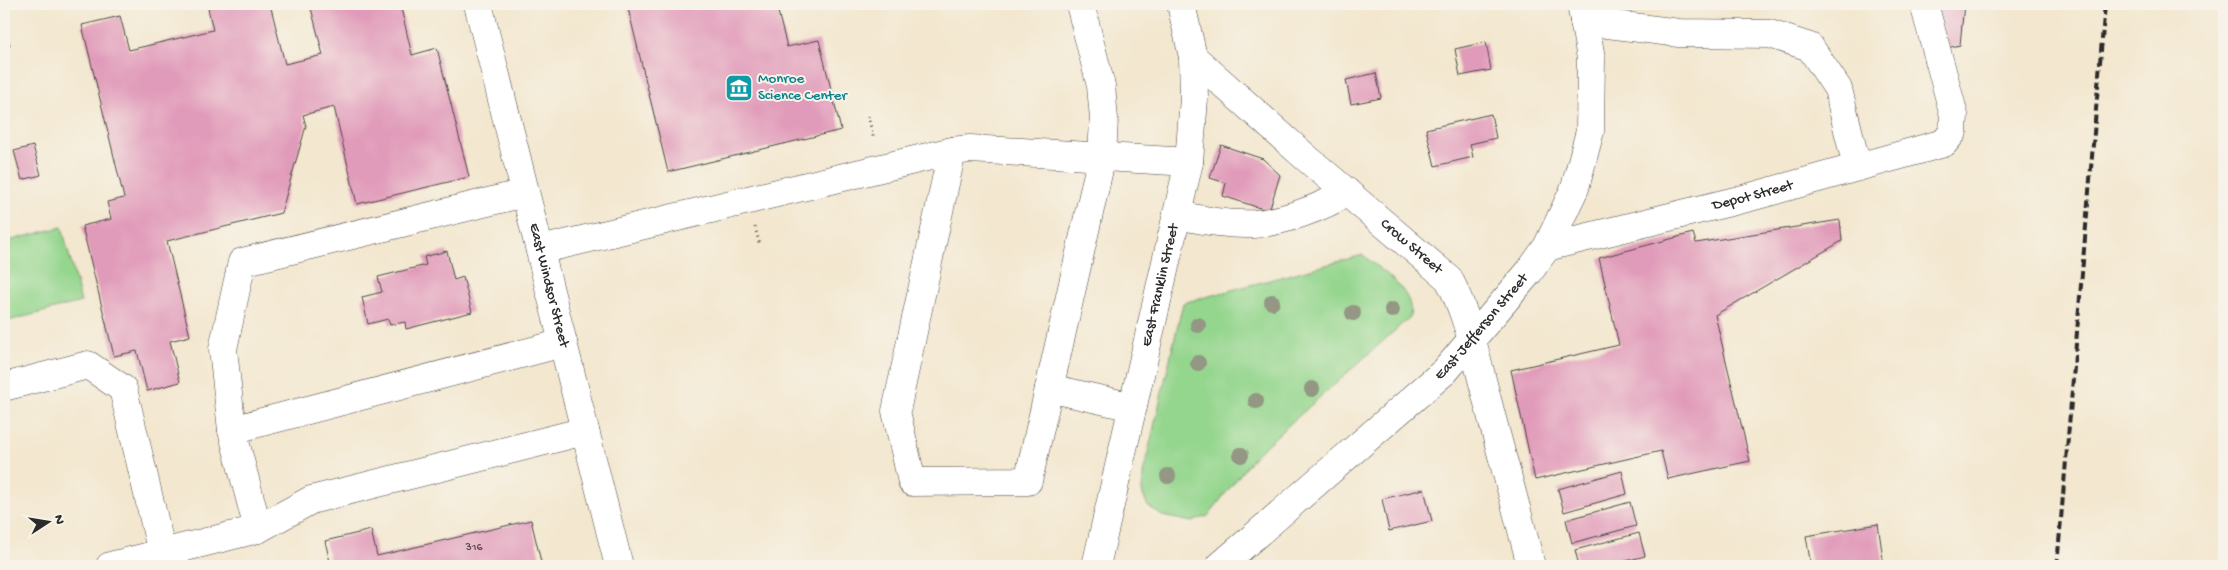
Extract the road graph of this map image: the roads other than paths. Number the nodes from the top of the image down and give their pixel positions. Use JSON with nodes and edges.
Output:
{"nodes":[{"id":1,"x":478,"y":4,"type":"edge"},
{"id":2,"x":1080,"y":4,"type":"edge"},
{"id":3,"x":1181,"y":4,"type":"edge"},
{"id":4,"x":1924,"y":4,"type":"edge"},
{"id":5,"x":1582,"y":12,"type":"edge"},
{"id":6,"x":1193,"y":57,"type":"junction"},
{"id":7,"x":952,"y":151,"type":"junction"},
{"id":8,"x":1102,"y":156,"type":"junction"},
{"id":9,"x":1189,"y":162,"type":"junction"},
{"id":10,"x":1857,"y":167,"type":"junction"},
{"id":11,"x":1347,"y":192,"type":"junction"},
{"id":12,"x":525,"y":193,"type":"junction"},
{"id":13,"x":1177,"y":215,"type":"junction"},
{"id":14,"x":1547,"y":247,"type":"junction"},
{"id":15,"x":540,"y":250,"type":"junction"},
{"id":16,"x":1473,"y":338,"type":"junction"},
{"id":17,"x":563,"y":343,"type":"junction"},
{"id":18,"x":4,"y":387,"type":"edge"},
{"id":19,"x":1049,"y":388,"type":"junction"},
{"id":20,"x":1132,"y":407,"type":"junction"},
{"id":21,"x":232,"y":430,"type":"junction"},
{"id":22,"x":585,"y":431,"type":"junction"},
{"id":23,"x":258,"y":529,"type":"junction"},
{"id":24,"x":162,"y":553,"type":"junction"},
{"id":25,"x":110,"y":566,"type":"edge"},
{"id":26,"x":619,"y":566,"type":"edge"},
{"id":27,"x":1096,"y":566,"type":"edge"},
{"id":28,"x":1220,"y":566,"type":"edge"},
{"id":29,"x":1532,"y":566,"type":"edge"}],
"edges":[{"from":1,"to":12,"type":"street","name":"East Windsor Street"},
{"from":2,"to":8,"type":"street"},
{"from":3,"to":6,"type":"street","name":"East Franklin Street"},
{"from":4,"to":10,"type":"street","name":"Depot Street"},
{"from":5,"to":10,"type":"street"},
{"from":5,"to":14,"type":"street","name":"East Jefferson Street"},
{"from":6,"to":9,"type":"street","name":"East Franklin Street"},
{"from":6,"to":11,"type":"street","name":"Crow Street"},
{"from":7,"to":8,"type":"street"},
{"from":7,"to":15,"type":"street"},
{"from":7,"to":19,"type":"street"},
{"from":8,"to":9,"type":"street"},
{"from":8,"to":19,"type":"street"},
{"from":9,"to":13,"type":"street","name":"East Franklin Street"},
{"from":10,"to":14,"type":"street","name":"Depot Street"},
{"from":11,"to":13,"type":"street"},
{"from":11,"to":16,"type":"street","name":"Crow Street"},
{"from":12,"to":15,"type":"street","name":"East Windsor Street"},
{"from":12,"to":21,"type":"street"},
{"from":13,"to":20,"type":"street","name":"East Franklin Street"},
{"from":14,"to":16,"type":"street","name":"East Jefferson Street"},
{"from":15,"to":17,"type":"street","name":"East Windsor Street"},
{"from":16,"to":28,"type":"street","name":"East Jefferson Street"},
{"from":16,"to":29,"type":"street","name":"Crow Street"},
{"from":17,"to":21,"type":"street"},
{"from":17,"to":22,"type":"street","name":"East Windsor Street"},
{"from":18,"to":24,"type":"street"},
{"from":19,"to":20,"type":"street"},
{"from":20,"to":27,"type":"street","name":"East Franklin Street"},
{"from":21,"to":23,"type":"street"},
{"from":22,"to":23,"type":"street"},
{"from":22,"to":26,"type":"street","name":"East Windsor Street"},
{"from":23,"to":24,"type":"street"},
{"from":24,"to":25,"type":"street"}]}
